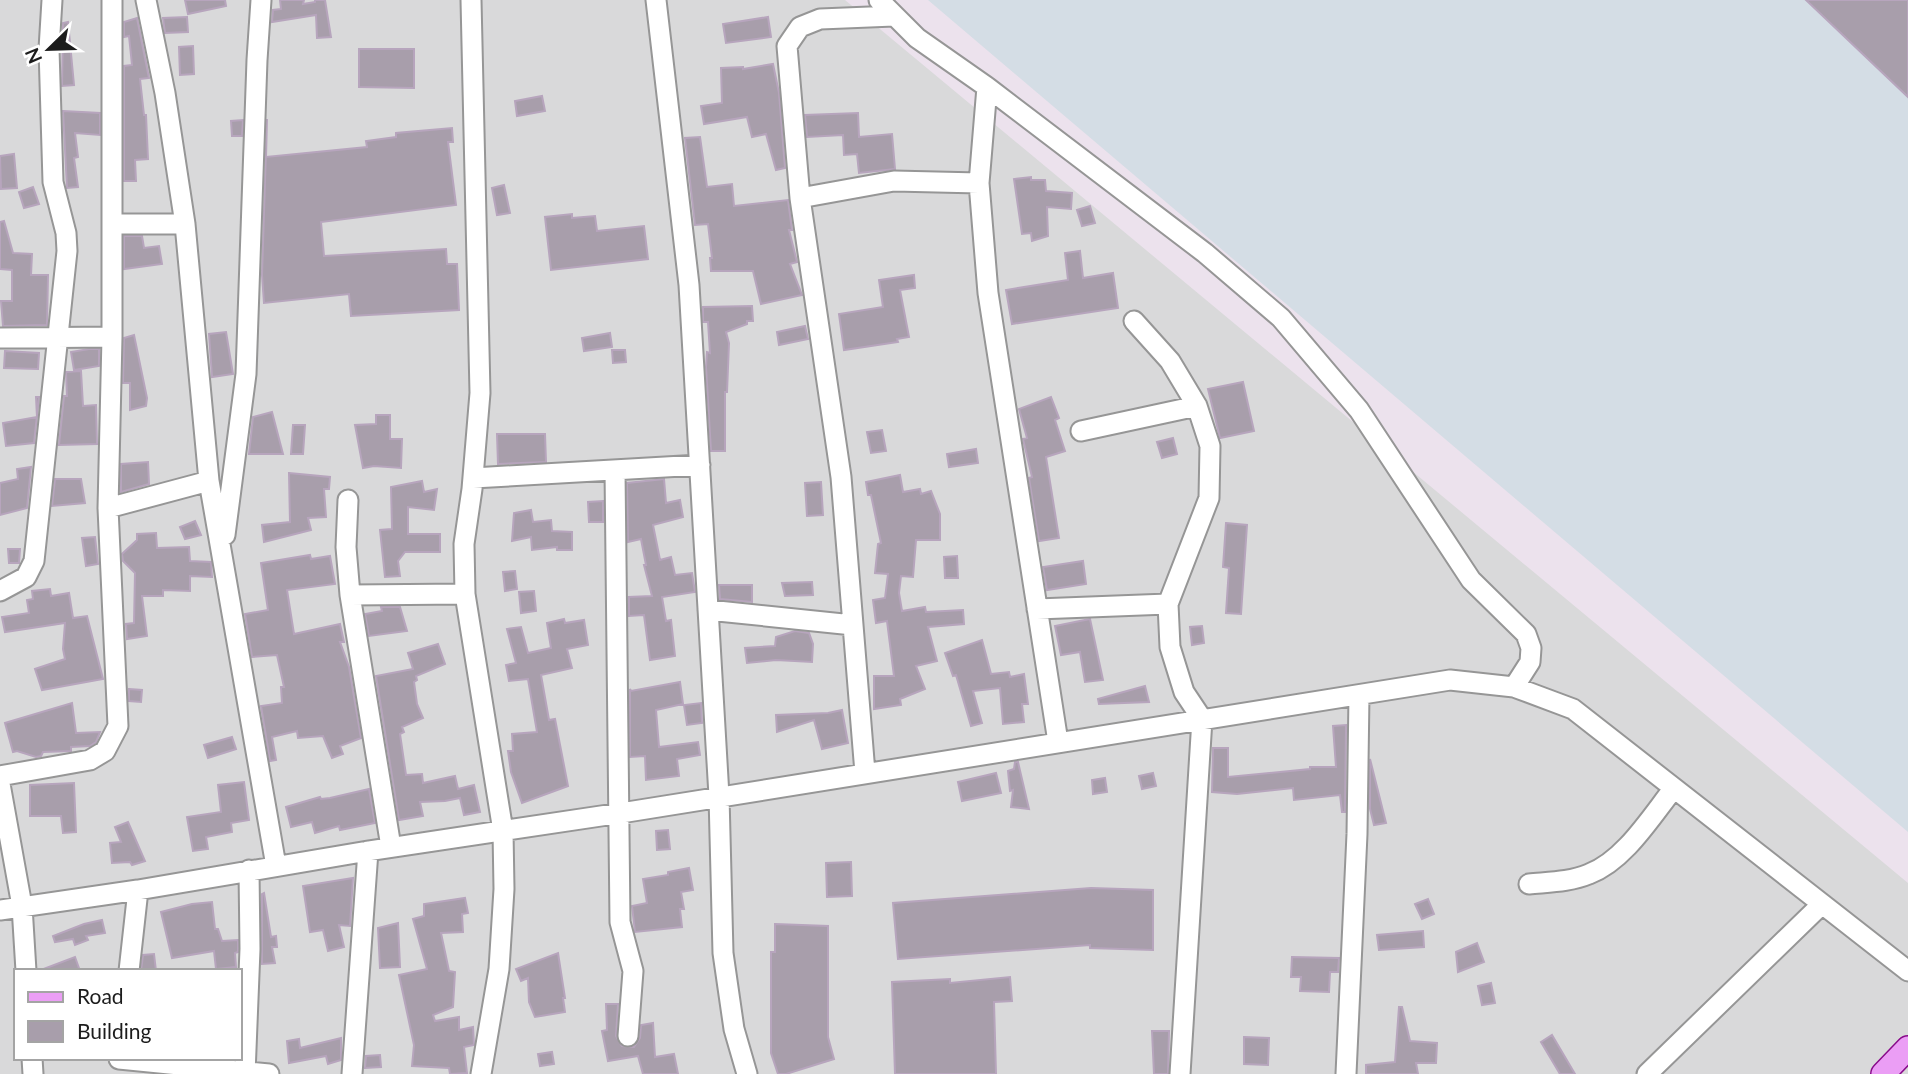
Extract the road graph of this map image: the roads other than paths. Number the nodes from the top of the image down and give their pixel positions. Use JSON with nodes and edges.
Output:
{"nodes":[{"id":1,"x":52,"y":0,"type":"edge"},
{"id":2,"x":112,"y":0,"type":"edge"},
{"id":3,"x":146,"y":0,"type":"edge"},
{"id":4,"x":261,"y":0,"type":"edge"},
{"id":5,"x":471,"y":0,"type":"edge"},
{"id":6,"x":656,"y":0,"type":"edge"},
{"id":7,"x":879,"y":0,"type":"edge"},
{"id":8,"x":894,"y":16,"type":"junction"},
{"id":9,"x":987,"y":87,"type":"junction"},
{"id":10,"x":978,"y":183,"type":"junction"},
{"id":11,"x":800,"y":198,"type":"junction"},
{"id":12,"x":185,"y":224,"type":"junction"},
{"id":13,"x":112,"y":225,"type":"junction"},
{"id":14,"x":1134,"y":321,"type":"dead end"},
{"id":15,"x":59,"y":337,"type":"junction"},
{"id":16,"x":111,"y":337,"type":"junction"},
{"id":17,"x":0,"y":338,"type":"edge"},
{"id":18,"x":1197,"y":406,"type":"junction"},
{"id":19,"x":1081,"y":431,"type":"dead end"},
{"id":20,"x":700,"y":465,"type":"junction"},
{"id":21,"x":615,"y":470,"type":"junction"},
{"id":22,"x":473,"y":478,"type":"junction"},
{"id":23,"x":209,"y":481,"type":"junction"},
{"id":24,"x":348,"y":500,"type":"dead end"},
{"id":25,"x":108,"y":508,"type":"junction"},
{"id":26,"x":222,"y":556,"type":"junction"},
{"id":27,"x":0,"y":591,"type":"edge"},
{"id":28,"x":466,"y":594,"type":"junction"},
{"id":29,"x":350,"y":596,"type":"junction"},
{"id":30,"x":1168,"y":604,"type":"junction"},
{"id":31,"x":1037,"y":609,"type":"junction"},
{"id":32,"x":708,"y":610,"type":"junction"},
{"id":33,"x":853,"y":625,"type":"junction"},
{"id":34,"x":1514,"y":687,"type":"junction"},
{"id":35,"x":1359,"y":695,"type":"junction"},
{"id":36,"x":1202,"y":719,"type":"junction"},
{"id":37,"x":1058,"y":742,"type":"junction"},
{"id":38,"x":864,"y":773,"type":"junction"},
{"id":39,"x":0,"y":776,"type":"edge"},
{"id":40,"x":0,"y":784,"type":"edge"},
{"id":41,"x":1674,"y":788,"type":"junction"},
{"id":42,"x":719,"y":796,"type":"junction"},
{"id":43,"x":621,"y":813,"type":"junction"},
{"id":44,"x":503,"y":831,"type":"junction"},
{"id":45,"x":391,"y":847,"type":"junction"},
{"id":46,"x":368,"y":850,"type":"junction"},
{"id":47,"x":276,"y":866,"type":"junction"},
{"id":48,"x":249,"y":870,"type":"junction"},
{"id":49,"x":1529,"y":884,"type":"dead end"},
{"id":50,"x":138,"y":890,"type":"junction"},
{"id":51,"x":1822,"y":904,"type":"junction"},
{"id":52,"x":22,"y":906,"type":"junction"},
{"id":53,"x":0,"y":910,"type":"edge"},
{"id":54,"x":26,"y":969,"type":"edge"},
{"id":55,"x":129,"y":969,"type":"edge"},
{"id":56,"x":1908,"y":971,"type":"edge"},
{"id":57,"x":628,"y":1036,"type":"dead end"},
{"id":58,"x":1908,"y":1048,"type":"edge"},
{"id":59,"x":118,"y":1064,"type":"edge"},
{"id":60,"x":245,"y":1073,"type":"edge"},
{"id":61,"x":269,"y":1074,"type":"edge"},
{"id":62,"x":352,"y":1074,"type":"edge"},
{"id":63,"x":481,"y":1074,"type":"edge"},
{"id":64,"x":747,"y":1074,"type":"edge"},
{"id":65,"x":1180,"y":1074,"type":"edge"},
{"id":66,"x":1346,"y":1074,"type":"edge"},
{"id":67,"x":1647,"y":1074,"type":"edge"},
{"id":68,"x":1883,"y":1074,"type":"edge"}],
"edges":[{"from":1,"to":15,"type":"street"},
{"from":2,"to":13,"type":"street"},
{"from":3,"to":12,"type":"street"},
{"from":4,"to":26,"type":"street"},
{"from":5,"to":22,"type":"street"},
{"from":6,"to":20,"type":"street"},
{"from":7,"to":8,"type":"street"},
{"from":8,"to":9,"type":"street"},
{"from":8,"to":11,"type":"street"},
{"from":9,"to":10,"type":"street"},
{"from":9,"to":34,"type":"street"},
{"from":10,"to":11,"type":"street"},
{"from":10,"to":31,"type":"street"},
{"from":11,"to":33,"type":"street"},
{"from":12,"to":13,"type":"street"},
{"from":12,"to":23,"type":"street"},
{"from":13,"to":16,"type":"street"},
{"from":14,"to":18,"type":"street"},
{"from":15,"to":16,"type":"street"},
{"from":15,"to":17,"type":"street"},
{"from":15,"to":27,"type":"street"},
{"from":16,"to":25,"type":"street"},
{"from":18,"to":19,"type":"street"},
{"from":18,"to":30,"type":"street"},
{"from":20,"to":21,"type":"street"},
{"from":20,"to":32,"type":"street"},
{"from":21,"to":22,"type":"street"},
{"from":21,"to":43,"type":"street"},
{"from":22,"to":28,"type":"street"},
{"from":23,"to":25,"type":"street"},
{"from":23,"to":26,"type":"street"},
{"from":24,"to":29,"type":"street"},
{"from":25,"to":39,"type":"street"},
{"from":26,"to":47,"type":"street"},
{"from":28,"to":29,"type":"street"},
{"from":28,"to":44,"type":"street"},
{"from":29,"to":45,"type":"street"},
{"from":30,"to":31,"type":"street"},
{"from":30,"to":36,"type":"street"},
{"from":31,"to":37,"type":"street"},
{"from":32,"to":33,"type":"street"},
{"from":32,"to":42,"type":"street"},
{"from":33,"to":38,"type":"street"},
{"from":34,"to":35,"type":"street"},
{"from":34,"to":41,"type":"street"},
{"from":35,"to":36,"type":"street"},
{"from":35,"to":66,"type":"street"},
{"from":36,"to":37,"type":"street"},
{"from":36,"to":65,"type":"street"},
{"from":37,"to":38,"type":"street"},
{"from":38,"to":42,"type":"street"},
{"from":40,"to":52,"type":"street"},
{"from":41,"to":49,"type":"street"},
{"from":41,"to":51,"type":"street"},
{"from":42,"to":43,"type":"street"},
{"from":42,"to":64,"type":"street"},
{"from":43,"to":44,"type":"street"},
{"from":43,"to":57,"type":"street"},
{"from":44,"to":45,"type":"street"},
{"from":44,"to":63,"type":"street"},
{"from":45,"to":46,"type":"street"},
{"from":46,"to":47,"type":"street"},
{"from":46,"to":62,"type":"street"},
{"from":47,"to":48,"type":"street"},
{"from":48,"to":50,"type":"street"},
{"from":48,"to":60,"type":"street"},
{"from":50,"to":52,"type":"street"},
{"from":50,"to":55,"type":"street"},
{"from":51,"to":56,"type":"street"},
{"from":51,"to":67,"type":"street"},
{"from":52,"to":53,"type":"street"},
{"from":52,"to":54,"type":"street"},
{"from":58,"to":68,"type":"main road"},
{"from":59,"to":60,"type":"street"},
{"from":60,"to":61,"type":"street"}]}
